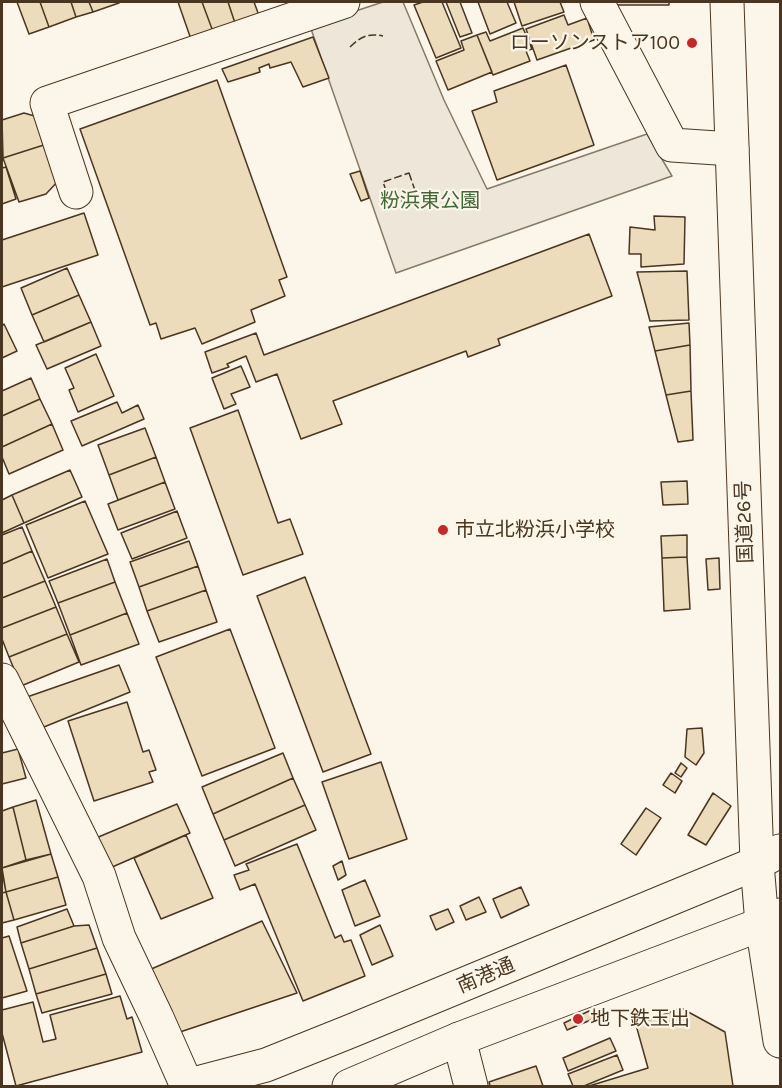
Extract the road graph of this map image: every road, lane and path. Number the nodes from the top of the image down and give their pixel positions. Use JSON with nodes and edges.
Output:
{"nodes":[{"id":1,"x":343,"y":2,"type":"edge"},
{"id":2,"x":597,"y":2,"type":"edge"},
{"id":3,"x":727,"y":2,"type":"edge"},
{"id":4,"x":732,"y":149,"type":"junction"},
{"id":5,"x":76,"y":192,"type":"dead end"},
{"id":6,"x":2,"y":680,"type":"edge"},
{"id":7,"x":769,"y":857,"type":"edge"},
{"id":8,"x":771,"y":920,"type":"edge"},
{"id":9,"x":459,"y":1039,"type":"junction"},
{"id":10,"x":780,"y":1041,"type":"edge"},
{"id":11,"x":186,"y":1086,"type":"edge"},
{"id":12,"x":349,"y":1086,"type":"edge"},
{"id":13,"x":471,"y":1086,"type":"edge"}],
"edges":[{"from":1,"to":5,"type":"main road"},
{"from":2,"to":4,"type":"main road"},
{"from":3,"to":4,"type":"main road","name":"国道26号"},
{"from":4,"to":7,"type":"main road","name":"国道26号"},
{"from":6,"to":11,"type":"main road"},
{"from":7,"to":8,"type":"main road","name":"国道26号"},
{"from":7,"to":11,"type":"main road","name":"南港通"},
{"from":8,"to":9,"type":"main road"},
{"from":8,"to":10,"type":"main road","name":"国道26号"},
{"from":9,"to":12,"type":"main road"},
{"from":9,"to":13,"type":"main road"}]}
